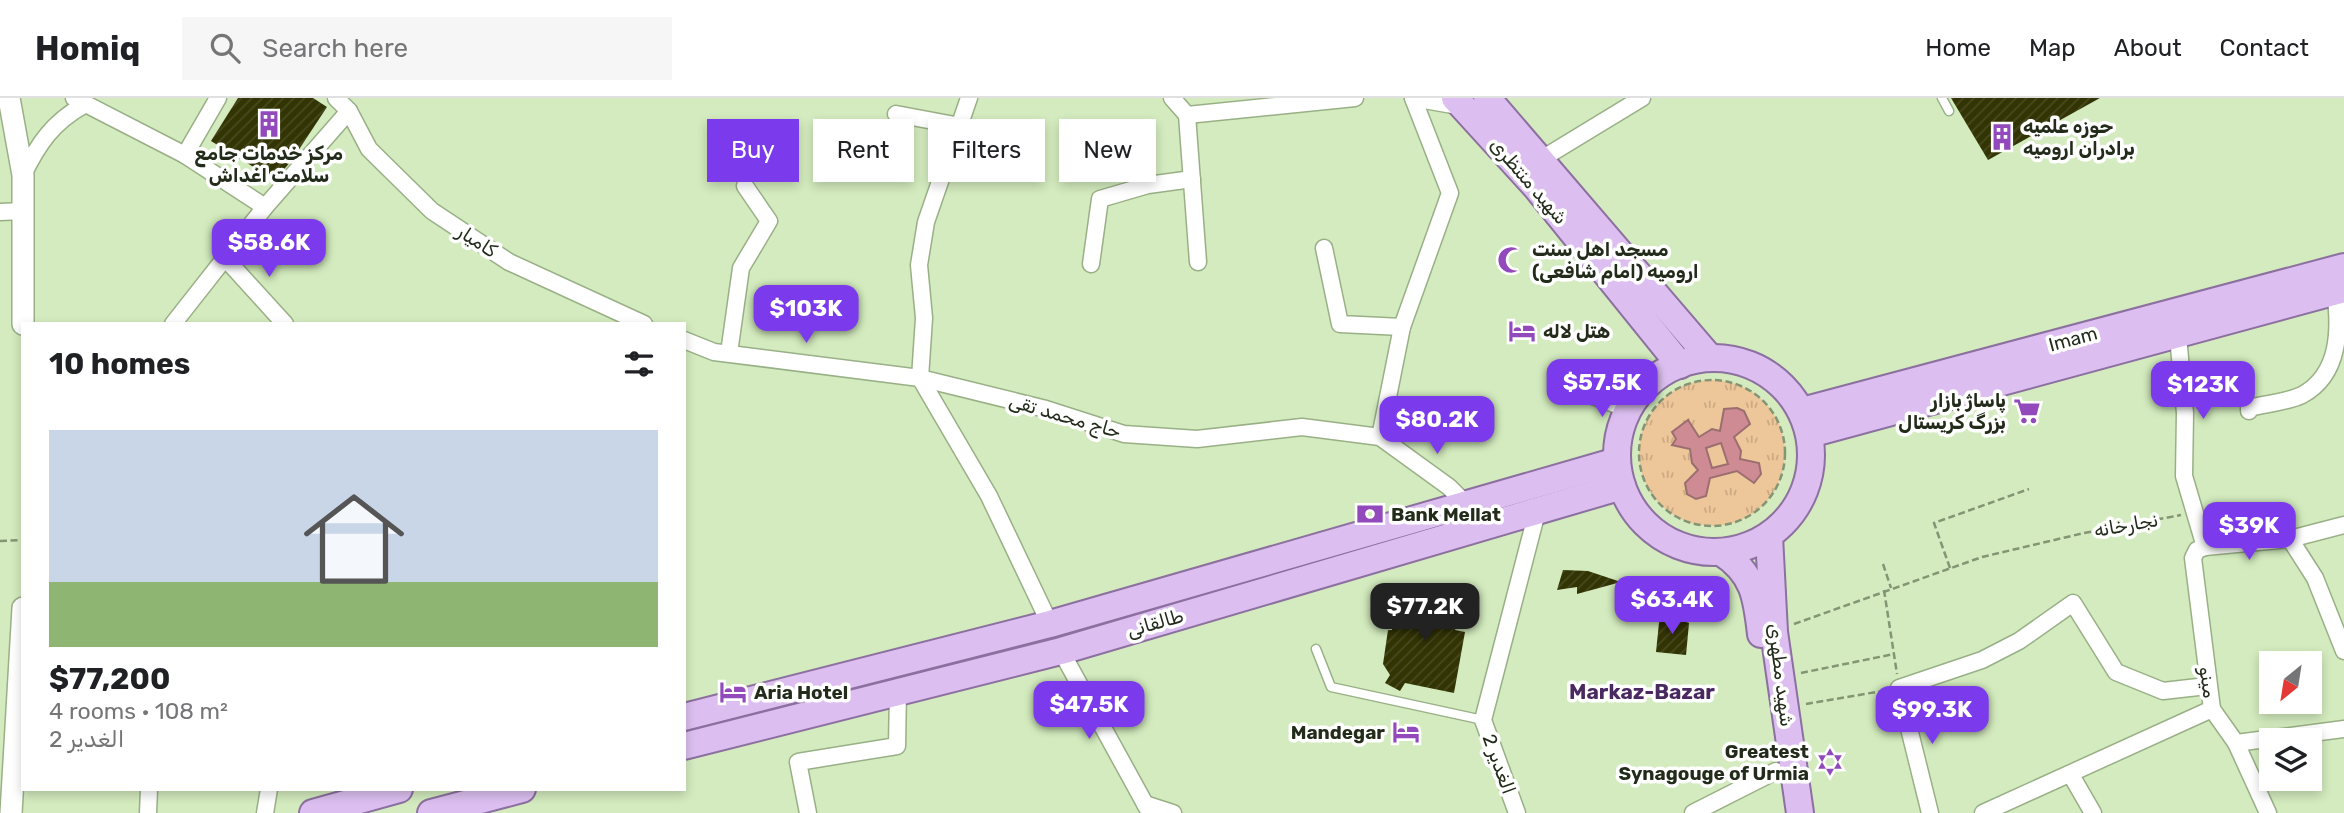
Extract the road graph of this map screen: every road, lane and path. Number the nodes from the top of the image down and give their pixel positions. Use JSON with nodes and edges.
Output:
{"nodes":[{"id":1,"x":9,"y":98,"type":"edge"},
{"id":2,"x":218,"y":98,"type":"edge"},
{"id":3,"x":336,"y":98,"type":"edge"},
{"id":4,"x":969,"y":98,"type":"edge"},
{"id":5,"x":1172,"y":98,"type":"edge"},
{"id":6,"x":1355,"y":98,"type":"edge"},
{"id":7,"x":1413,"y":98,"type":"edge"},
{"id":8,"x":1642,"y":98,"type":"edge"},
{"id":9,"x":1942,"y":98,"type":"edge"},
{"id":10,"x":79,"y":102,"type":"edge"},
{"id":11,"x":1478,"y":108,"type":"edge"},
{"id":12,"x":349,"y":111,"type":"junction"},
{"id":13,"x":1949,"y":111,"type":"dead end"},
{"id":14,"x":896,"y":114,"type":"dead end"},
{"id":15,"x":1187,"y":115,"type":"junction"},
{"id":16,"x":962,"y":119,"type":"edge"},
{"id":17,"x":928,"y":120,"type":"edge"},
{"id":18,"x":185,"y":155,"type":"junction"},
{"id":19,"x":1540,"y":160,"type":"junction"},
{"id":20,"x":23,"y":175,"type":"junction"},
{"id":21,"x":1192,"y":179,"type":"junction"},
{"id":22,"x":941,"y":182,"type":"edge"},
{"id":23,"x":745,"y":186,"type":"dead end"},
{"id":24,"x":265,"y":208,"type":"junction"},
{"id":25,"x":23,"y":211,"type":"junction"},
{"id":26,"x":0,"y":212,"type":"edge"},
{"id":27,"x":1324,"y":248,"type":"dead end"},
{"id":28,"x":226,"y":259,"type":"junction"},
{"id":29,"x":1198,"y":262,"type":"dead end"},
{"id":30,"x":1091,"y":264,"type":"dead end"},
{"id":31,"x":2341,"y":282,"type":"edge"},
{"id":32,"x":23,"y":322,"type":"edge"},
{"id":33,"x":175,"y":322,"type":"edge"},
{"id":34,"x":283,"y":322,"type":"edge"},
{"id":35,"x":640,"y":322,"type":"edge"},
{"id":36,"x":1402,"y":327,"type":"junction"},
{"id":37,"x":2178,"y":336,"type":"junction"},
{"id":38,"x":686,"y":341,"type":"edge"},
{"id":39,"x":729,"y":354,"type":"junction"},
{"id":40,"x":1710,"y":358,"type":"junction"},
{"id":41,"x":1680,"y":365,"type":"junction"},
{"id":42,"x":920,"y":378,"type":"junction"},
{"id":43,"x":1590,"y":395,"type":"dead end"},
{"id":44,"x":2249,"y":411,"type":"dead end"},
{"id":45,"x":1635,"y":418,"type":"junction"},
{"id":46,"x":1806,"y":423,"type":"junction"},
{"id":47,"x":1380,"y":437,"type":"junction"},
{"id":48,"x":1619,"y":474,"type":"junction"},
{"id":49,"x":2029,"y":489,"type":"dead end"},
{"id":50,"x":1468,"y":506,"type":"junction"},
{"id":51,"x":1537,"y":512,"type":"junction"},
{"id":52,"x":2196,"y":512,"type":"junction"},
{"id":53,"x":2344,"y":525,"type":"edge"},
{"id":54,"x":1769,"y":536,"type":"junction"},
{"id":55,"x":2290,"y":539,"type":"junction"},
{"id":56,"x":0,"y":541,"type":"edge"},
{"id":57,"x":21,"y":541,"type":"edge"},
{"id":58,"x":2205,"y":547,"type":"junction"},
{"id":59,"x":1721,"y":552,"type":"junction"},
{"id":60,"x":1883,"y":564,"type":"dead end"},
{"id":61,"x":1950,"y":568,"type":"junction"},
{"id":62,"x":1891,"y":588,"type":"junction"},
{"id":63,"x":1884,"y":590,"type":"junction"},
{"id":64,"x":1050,"y":624,"type":"junction"},
{"id":65,"x":1774,"y":632,"type":"junction"},
{"id":66,"x":21,"y":642,"type":"edge"},
{"id":67,"x":1316,"y":649,"type":"dead end"},
{"id":68,"x":1061,"y":650,"type":"junction"},
{"id":69,"x":2344,"y":651,"type":"edge"},
{"id":70,"x":1894,"y":654,"type":"junction"},
{"id":71,"x":1781,"y":677,"type":"junction"},
{"id":72,"x":2207,"y":686,"type":"junction"},
{"id":73,"x":1899,"y":688,"type":"junction"},
{"id":74,"x":898,"y":690,"type":"junction"},
{"id":75,"x":1785,"y":707,"type":"junction"},
{"id":76,"x":2212,"y":709,"type":"junction"},
{"id":77,"x":686,"y":716,"type":"edge"},
{"id":78,"x":1483,"y":720,"type":"junction"},
{"id":79,"x":2344,"y":729,"type":"edge"},
{"id":80,"x":2236,"y":743,"type":"junction"},
{"id":81,"x":686,"y":746,"type":"edge"},
{"id":82,"x":1776,"y":771,"type":"junction"},
{"id":83,"x":2071,"y":775,"type":"junction"},
{"id":84,"x":149,"y":791,"type":"edge"},
{"id":85,"x":269,"y":791,"type":"edge"},
{"id":86,"x":392,"y":791,"type":"edge"},
{"id":87,"x":514,"y":791,"type":"edge"},
{"id":88,"x":1799,"y":807,"type":"edge"},
{"id":89,"x":1147,"y":808,"type":"edge"},
{"id":90,"x":11,"y":813,"type":"edge"},
{"id":91,"x":148,"y":813,"type":"edge"},
{"id":92,"x":265,"y":813,"type":"edge"},
{"id":93,"x":313,"y":813,"type":"edge"},
{"id":94,"x":431,"y":813,"type":"edge"},
{"id":95,"x":807,"y":813,"type":"edge"},
{"id":96,"x":1173,"y":813,"type":"edge"},
{"id":97,"x":1517,"y":813,"type":"edge"},
{"id":98,"x":1693,"y":813,"type":"edge"},
{"id":99,"x":1930,"y":813,"type":"edge"},
{"id":100,"x":1983,"y":813,"type":"edge"},
{"id":101,"x":2093,"y":813,"type":"edge"},
{"id":102,"x":2268,"y":813,"type":"edge"}],
"edges":[{"from":1,"to":20,"type":"street"},
{"from":2,"to":18,"type":"street"},
{"from":3,"to":12,"type":"street","name":"کامیار"},
{"from":4,"to":16,"type":"street"},
{"from":5,"to":15,"type":"street"},
{"from":6,"to":15,"type":"street"},
{"from":7,"to":11,"type":"street"},
{"from":7,"to":36,"type":"street"},
{"from":8,"to":19,"type":"street"},
{"from":9,"to":13,"type":"lane"},
{"from":10,"to":18,"type":"street"},
{"from":10,"to":20,"type":"street"},
{"from":11,"to":19,"type":"main road","name":"شهید منتظری"},
{"from":11,"to":41,"type":"main road","name":"شهید منتظری"},
{"from":12,"to":24,"type":"street"},
{"from":12,"to":35,"type":"street","name":"کامیار"},
{"from":14,"to":17,"type":"street"},
{"from":15,"to":21,"type":"street"},
{"from":18,"to":24,"type":"street"},
{"from":19,"to":40,"type":"main road","name":"شهید منتظری"},
{"from":20,"to":25,"type":"street"},
{"from":21,"to":29,"type":"street"},
{"from":21,"to":30,"type":"street"},
{"from":22,"to":42,"type":"street"},
{"from":23,"to":39,"type":"street"},
{"from":24,"to":28,"type":"street"},
{"from":25,"to":26,"type":"street"},
{"from":25,"to":32,"type":"street"},
{"from":27,"to":36,"type":"street"},
{"from":28,"to":33,"type":"street"},
{"from":28,"to":34,"type":"street"},
{"from":31,"to":37,"type":"main road","name":"Imam"},
{"from":31,"to":44,"type":"street"},
{"from":31,"to":46,"type":"main road","name":"Imam"},
{"from":36,"to":47,"type":"street"},
{"from":37,"to":46,"type":"main road","name":"Imam"},
{"from":37,"to":52,"type":"street"},
{"from":38,"to":39,"type":"street"},
{"from":39,"to":42,"type":"street"},
{"from":40,"to":41,"type":"main road"},
{"from":40,"to":46,"type":"main road"},
{"from":41,"to":45,"type":"main road"},
{"from":42,"to":47,"type":"street","name":"حاج محمد تقی"},
{"from":42,"to":64,"type":"street"},
{"from":43,"to":45,"type":"street"},
{"from":45,"to":45,"type":"path"},
{"from":45,"to":48,"type":"main road"},
{"from":46,"to":54,"type":"main road"},
{"from":47,"to":50,"type":"street"},
{"from":48,"to":50,"type":"main road","name":"طالقانی"},
{"from":48,"to":51,"type":"main road","name":"طالقانی"},
{"from":48,"to":59,"type":"main road"},
{"from":49,"to":61,"type":"path"},
{"from":50,"to":64,"type":"main road","name":"طالقانی"},
{"from":51,"to":68,"type":"main road","name":"طالقانی"},
{"from":51,"to":78,"type":"street","name":"2 الغدیر"},
{"from":52,"to":58,"type":"street"},
{"from":52,"to":61,"type":"path","name":"نجارخانه"},
{"from":53,"to":55,"type":"street"},
{"from":54,"to":59,"type":"main road"},
{"from":54,"to":65,"type":"main road","name":"شهید مطهری"},
{"from":55,"to":58,"type":"street"},
{"from":55,"to":69,"type":"street"},
{"from":56,"to":57,"type":"path"},
{"from":58,"to":72,"type":"street","name":"مینو"},
{"from":59,"to":82,"type":"main road","name":"شهید مطهری"},
{"from":60,"to":62,"type":"path"},
{"from":61,"to":62,"type":"path","name":"نجارخانه"},
{"from":62,"to":63,"type":"path","name":"نجارخانه"},
{"from":63,"to":65,"type":"path","name":"نجارخانه"},
{"from":63,"to":70,"type":"path"},
{"from":64,"to":68,"type":"main road"},
{"from":64,"to":77,"type":"main road","name":"طالقانی"},
{"from":65,"to":71,"type":"main road","name":"شهید مطهری"},
{"from":66,"to":90,"type":"street"},
{"from":67,"to":78,"type":"lane"},
{"from":68,"to":74,"type":"main road","name":"طالقانی"},
{"from":68,"to":89,"type":"street"},
{"from":70,"to":71,"type":"path"},
{"from":70,"to":73,"type":"path"},
{"from":71,"to":75,"type":"main road","name":"شهید مطهری"},
{"from":72,"to":73,"type":"street"},
{"from":72,"to":76,"type":"street","name":"مینو"},
{"from":73,"to":75,"type":"path"},
{"from":73,"to":99,"type":"street"},
{"from":74,"to":81,"type":"main road","name":"طالقانی"},
{"from":74,"to":95,"type":"street"},
{"from":75,"to":88,"type":"main road","name":"شهید مطهری"},
{"from":76,"to":80,"type":"street","name":"مینو"},
{"from":76,"to":83,"type":"street"},
{"from":78,"to":97,"type":"street","name":"2 الغدیر"},
{"from":79,"to":80,"type":"street"},
{"from":80,"to":102,"type":"street","name":"مینو"},
{"from":82,"to":88,"type":"main road","name":"شهید مطهری"},
{"from":82,"to":98,"type":"street"},
{"from":83,"to":100,"type":"street"},
{"from":83,"to":101,"type":"street"},
{"from":84,"to":91,"type":"street"},
{"from":85,"to":92,"type":"street"},
{"from":86,"to":93,"type":"main road"},
{"from":87,"to":94,"type":"main road"},
{"from":89,"to":96,"type":"street"}]}
